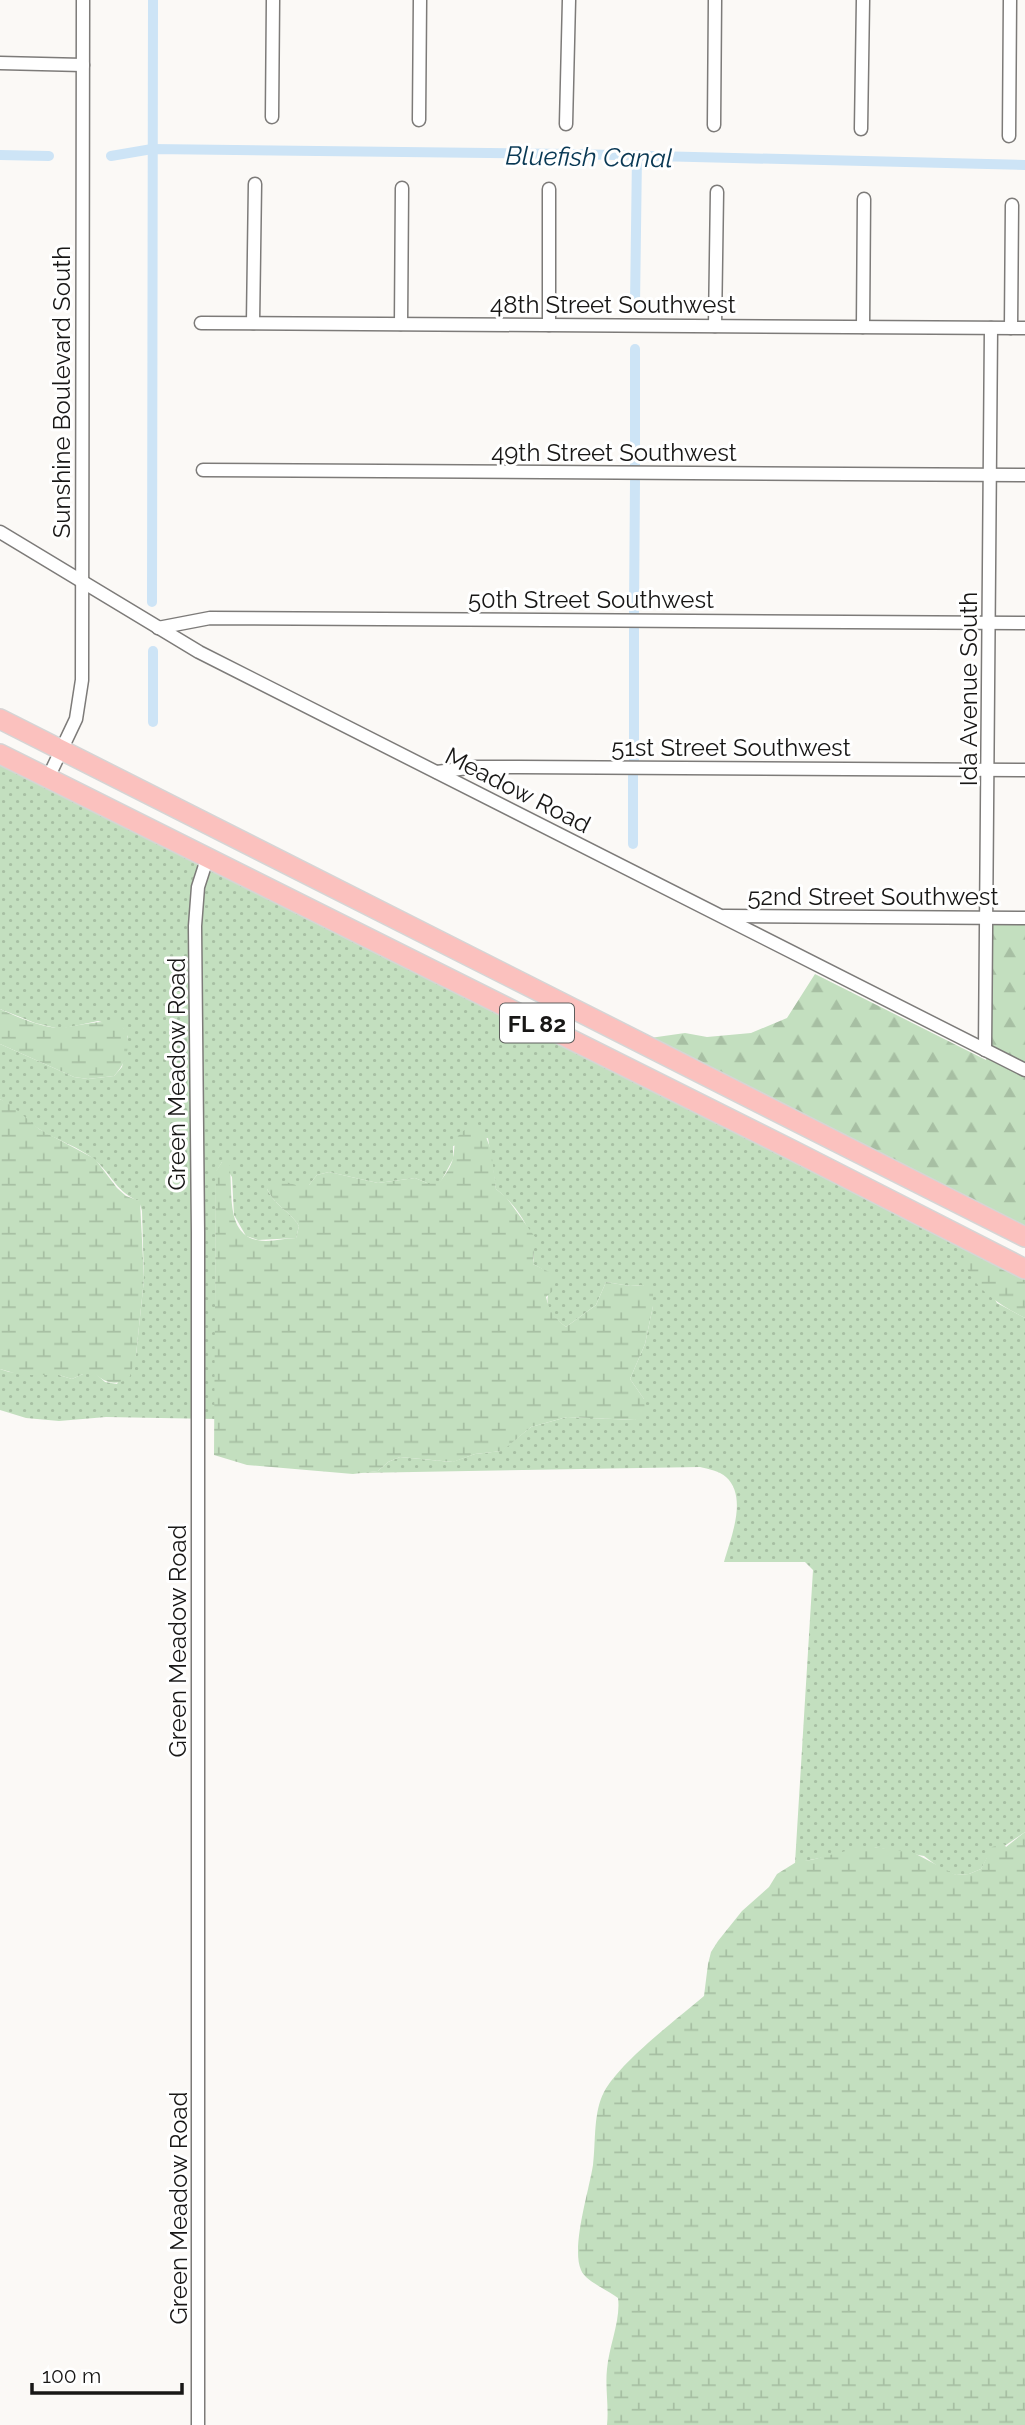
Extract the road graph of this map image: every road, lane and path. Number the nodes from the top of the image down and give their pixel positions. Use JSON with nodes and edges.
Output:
{"nodes":[{"id":1,"x":83,"y":0,"type":"edge"},
{"id":2,"x":273,"y":0,"type":"edge"},
{"id":3,"x":420,"y":0,"type":"edge"},
{"id":4,"x":569,"y":0,"type":"edge"},
{"id":5,"x":715,"y":0,"type":"edge"},
{"id":6,"x":863,"y":0,"type":"edge"},
{"id":7,"x":1010,"y":0,"type":"edge"},
{"id":8,"x":0,"y":63,"type":"edge"},
{"id":9,"x":83,"y":65,"type":"junction"},
{"id":10,"x":272,"y":117,"type":"dead end"},
{"id":11,"x":419,"y":120,"type":"dead end"},
{"id":12,"x":566,"y":124,"type":"dead end"},
{"id":13,"x":714,"y":125,"type":"dead end"},
{"id":14,"x":862,"y":129,"type":"dead end"},
{"id":15,"x":1009,"y":136,"type":"dead end"},
{"id":16,"x":255,"y":184,"type":"dead end"},
{"id":17,"x":402,"y":188,"type":"dead end"},
{"id":18,"x":549,"y":189,"type":"dead end"},
{"id":19,"x":716,"y":192,"type":"dead end"},
{"id":20,"x":864,"y":199,"type":"dead end"},
{"id":21,"x":1012,"y":205,"type":"dead end"},
{"id":22,"x":201,"y":323,"type":"dead end"},
{"id":23,"x":254,"y":323,"type":"junction"},
{"id":24,"x":401,"y":324,"type":"junction"},
{"id":25,"x":549,"y":325,"type":"junction"},
{"id":26,"x":715,"y":326,"type":"junction"},
{"id":27,"x":863,"y":327,"type":"junction"},
{"id":28,"x":991,"y":328,"type":"junction"},
{"id":29,"x":1011,"y":328,"type":"junction"},
{"id":30,"x":1025,"y":328,"type":"edge"},
{"id":31,"x":204,"y":470,"type":"dead end"},
{"id":32,"x":990,"y":475,"type":"junction"},
{"id":33,"x":1025,"y":475,"type":"edge"},
{"id":34,"x":0,"y":532,"type":"edge"},
{"id":35,"x":82,"y":582,"type":"junction"},
{"id":36,"x":989,"y":623,"type":"junction"},
{"id":37,"x":1025,"y":623,"type":"edge"},
{"id":38,"x":159,"y":628,"type":"junction"},
{"id":39,"x":0,"y":719,"type":"edge"},
{"id":40,"x":61,"y":750,"type":"junction"},
{"id":41,"x":0,"y":754,"type":"edge"},
{"id":42,"x":989,"y":770,"type":"junction"},
{"id":43,"x":1025,"y":770,"type":"edge"},
{"id":44,"x":437,"y":772,"type":"junction"},
{"id":45,"x":48,"y":778,"type":"junction"},
{"id":46,"x":207,"y":859,"type":"junction"},
{"id":47,"x":720,"y":916,"type":"junction"},
{"id":48,"x":987,"y":918,"type":"junction"},
{"id":49,"x":1025,"y":918,"type":"edge"},
{"id":50,"x":985,"y":1050,"type":"junction"},
{"id":51,"x":1025,"y":1070,"type":"edge"},
{"id":52,"x":1025,"y":1237,"type":"edge"},
{"id":53,"x":1025,"y":1269,"type":"edge"},
{"id":54,"x":198,"y":2425,"type":"edge"}],
"edges":[{"from":1,"to":9,"type":"street","name":"Sunshine Boulevard South"},
{"from":2,"to":10,"type":"street"},
{"from":3,"to":11,"type":"street"},
{"from":4,"to":12,"type":"street"},
{"from":5,"to":13,"type":"street"},
{"from":6,"to":14,"type":"street"},
{"from":7,"to":15,"type":"street"},
{"from":8,"to":9,"type":"street"},
{"from":9,"to":35,"type":"street","name":"Sunshine Boulevard South"},
{"from":16,"to":23,"type":"street"},
{"from":17,"to":24,"type":"street"},
{"from":18,"to":25,"type":"street"},
{"from":19,"to":26,"type":"street"},
{"from":20,"to":27,"type":"street"},
{"from":21,"to":29,"type":"street"},
{"from":22,"to":23,"type":"street","name":"48th Street Southwest"},
{"from":23,"to":24,"type":"street","name":"48th Street Southwest"},
{"from":24,"to":25,"type":"street","name":"48th Street Southwest"},
{"from":25,"to":26,"type":"street","name":"48th Street Southwest"},
{"from":26,"to":27,"type":"street","name":"48th Street Southwest"},
{"from":27,"to":28,"type":"street","name":"48th Street Southwest"},
{"from":28,"to":29,"type":"street","name":"48th Street Southwest"},
{"from":28,"to":32,"type":"street","name":"Ida Avenue South"},
{"from":29,"to":30,"type":"street","name":"48th Street Southwest"},
{"from":31,"to":32,"type":"street","name":"49th Street Southwest"},
{"from":32,"to":33,"type":"street","name":"49th Street Southwest"},
{"from":32,"to":36,"type":"street","name":"Ida Avenue South"},
{"from":34,"to":35,"type":"street","name":"Meadow Road"},
{"from":35,"to":38,"type":"street","name":"Meadow Road"},
{"from":35,"to":40,"type":"street","name":"Sunshine Boulevard South"},
{"from":36,"to":37,"type":"street","name":"50th Street Southwest"},
{"from":36,"to":38,"type":"street","name":"50th Street Southwest"},
{"from":36,"to":42,"type":"street","name":"Ida Avenue South"},
{"from":38,"to":44,"type":"street","name":"Meadow Road"},
{"from":39,"to":40,"type":"highway","number":"FL 82"},
{"from":40,"to":45,"type":"street","name":"Sunshine Boulevard South"},
{"from":40,"to":52,"type":"highway","number":"FL 82"},
{"from":41,"to":45,"type":"highway","number":"FL 82"},
{"from":42,"to":43,"type":"street","name":"51st Street Southwest"},
{"from":42,"to":44,"type":"street","name":"51st Street Southwest"},
{"from":42,"to":48,"type":"street","name":"Ida Avenue South"},
{"from":44,"to":47,"type":"street","name":"Meadow Road"},
{"from":45,"to":46,"type":"highway","number":"FL 82"},
{"from":46,"to":53,"type":"highway","number":"FL 82"},
{"from":46,"to":54,"type":"street","name":"Green Meadow Road"},
{"from":47,"to":48,"type":"street","name":"52nd Street Southwest"},
{"from":47,"to":50,"type":"street","name":"Meadow Road"},
{"from":48,"to":49,"type":"street","name":"52nd Street Southwest"},
{"from":48,"to":50,"type":"street","name":"Ida Avenue South"},
{"from":50,"to":51,"type":"street","name":"Meadow Road"}]}
